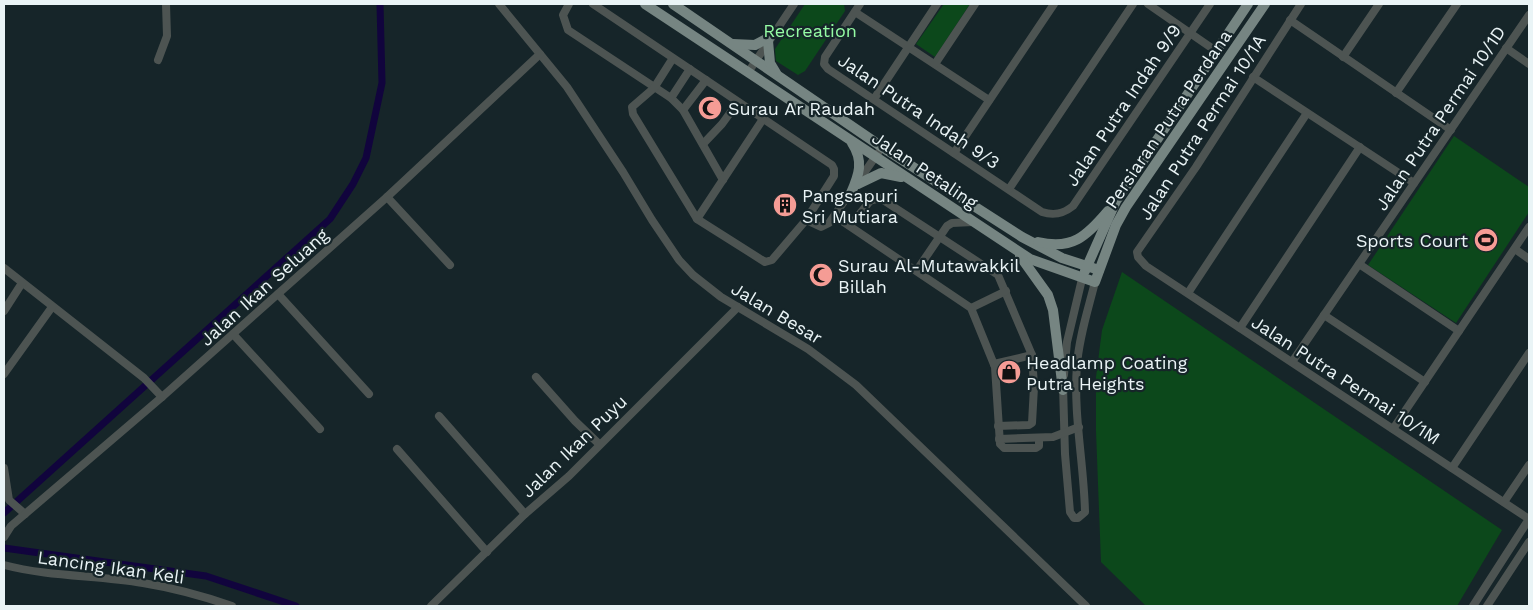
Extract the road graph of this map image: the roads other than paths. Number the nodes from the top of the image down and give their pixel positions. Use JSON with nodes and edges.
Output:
{"nodes":[{"id":1,"x":166,"y":4,"type":"edge"},
{"id":2,"x":499,"y":4,"type":"edge"},
{"id":3,"x":569,"y":4,"type":"edge"},
{"id":4,"x":592,"y":4,"type":"edge"},
{"id":5,"x":645,"y":4,"type":"edge"},
{"id":6,"x":673,"y":4,"type":"edge"},
{"id":7,"x":794,"y":4,"type":"edge"},
{"id":8,"x":860,"y":4,"type":"edge"},
{"id":9,"x":937,"y":4,"type":"edge"},
{"id":10,"x":974,"y":4,"type":"edge"},
{"id":11,"x":1054,"y":4,"type":"edge"},
{"id":12,"x":1133,"y":4,"type":"edge"},
{"id":13,"x":1148,"y":4,"type":"edge"},
{"id":14,"x":1210,"y":4,"type":"edge"},
{"id":15,"x":1248,"y":4,"type":"edge"},
{"id":16,"x":1265,"y":4,"type":"edge"},
{"id":17,"x":1301,"y":4,"type":"edge"},
{"id":18,"x":1379,"y":4,"type":"edge"},
{"id":19,"x":1457,"y":4,"type":"edge"},
{"id":20,"x":855,"y":12,"type":"junction"},
{"id":21,"x":1529,"y":15,"type":"edge"},
{"id":22,"x":1290,"y":20,"type":"junction"},
{"id":23,"x":1190,"y":33,"type":"junction"},
{"id":24,"x":769,"y":39,"type":"junction"},
{"id":25,"x":730,"y":43,"type":"junction"},
{"id":26,"x":909,"y":47,"type":"junction"},
{"id":27,"x":1506,"y":48,"type":"junction"},
{"id":28,"x":1216,"y":51,"type":"junction"},
{"id":29,"x":540,"y":54,"type":"junction"},
{"id":30,"x":1343,"y":57,"type":"junction"},
{"id":31,"x":673,"y":58,"type":"junction"},
{"id":32,"x":158,"y":60,"type":"dead end"},
{"id":33,"x":756,"y":60,"type":"junction"},
{"id":34,"x":935,"y":64,"type":"junction"},
{"id":35,"x":1529,"y":64,"type":"edge"},
{"id":36,"x":690,"y":69,"type":"junction"},
{"id":37,"x":749,"y":71,"type":"junction"},
{"id":38,"x":776,"y":73,"type":"junction"},
{"id":39,"x":1253,"y":77,"type":"junction"},
{"id":40,"x":706,"y":80,"type":"junction"},
{"id":41,"x":654,"y":88,"type":"junction"},
{"id":42,"x":1396,"y":93,"type":"junction"},
{"id":43,"x":671,"y":98,"type":"junction"},
{"id":44,"x":874,"y":99,"type":"junction"},
{"id":45,"x":989,"y":100,"type":"junction"},
{"id":46,"x":738,"y":102,"type":"junction"},
{"id":47,"x":683,"y":110,"type":"junction"},
{"id":48,"x":1307,"y":113,"type":"junction"},
{"id":49,"x":763,"y":118,"type":"junction"},
{"id":50,"x":1451,"y":130,"type":"junction"},
{"id":51,"x":850,"y":140,"type":"junction"},
{"id":52,"x":703,"y":144,"type":"junction"},
{"id":53,"x":882,"y":147,"type":"junction"},
{"id":54,"x":1360,"y":147,"type":"junction"},
{"id":55,"x":954,"y":153,"type":"junction"},
{"id":56,"x":875,"y":157,"type":"junction"},
{"id":57,"x":907,"y":178,"type":"junction"},
{"id":58,"x":723,"y":180,"type":"junction"},
{"id":59,"x":1414,"y":183,"type":"junction"},
{"id":60,"x":858,"y":184,"type":"junction"},
{"id":61,"x":1009,"y":189,"type":"junction"},
{"id":62,"x":851,"y":193,"type":"junction"},
{"id":63,"x":387,"y":197,"type":"junction"},
{"id":64,"x":1116,"y":201,"type":"junction"},
{"id":65,"x":1055,"y":215,"type":"joint"},
{"id":66,"x":836,"y":217,"type":"junction"},
{"id":67,"x":698,"y":219,"type":"junction"},
{"id":68,"x":806,"y":220,"type":"junction"},
{"id":69,"x":972,"y":222,"type":"junction"},
{"id":70,"x":850,"y":226,"type":"junction"},
{"id":71,"x":1529,"y":227,"type":"edge"},
{"id":72,"x":940,"y":236,"type":"junction"},
{"id":73,"x":1022,"y":237,"type":"junction"},
{"id":74,"x":1014,"y":249,"type":"junction"},
{"id":75,"x":1515,"y":249,"type":"junction"},
{"id":76,"x":1529,"y":259,"type":"edge"},
{"id":77,"x":1359,"y":264,"type":"junction"},
{"id":78,"x":450,"y":265,"type":"dead end"},
{"id":79,"x":1146,"y":266,"type":"joint"},
{"id":80,"x":1087,"y":267,"type":"junction"},
{"id":81,"x":4,"y":268,"type":"edge"},
{"id":82,"x":917,"y":270,"type":"junction"},
{"id":83,"x":1099,"y":270,"type":"junction"},
{"id":84,"x":1082,"y":279,"type":"junction"},
{"id":85,"x":1095,"y":282,"type":"junction"},
{"id":86,"x":22,"y":283,"type":"junction"},
{"id":87,"x":1006,"y":291,"type":"junction"},
{"id":88,"x":1188,"y":293,"type":"junction"},
{"id":89,"x":278,"y":294,"type":"junction"},
{"id":90,"x":738,"y":306,"type":"junction"},
{"id":91,"x":52,"y":307,"type":"junction"},
{"id":92,"x":970,"y":308,"type":"junction"},
{"id":93,"x":4,"y":311,"type":"edge"},
{"id":94,"x":1324,"y":316,"type":"junction"},
{"id":95,"x":1240,"y":328,"type":"junction"},
{"id":96,"x":1459,"y":331,"type":"junction"},
{"id":97,"x":234,"y":334,"type":"junction"},
{"id":98,"x":1529,"y":353,"type":"edge"},
{"id":99,"x":1032,"y":355,"type":"junction"},
{"id":100,"x":1292,"y":362,"type":"junction"},
{"id":101,"x":994,"y":364,"type":"junction"},
{"id":102,"x":4,"y":374,"type":"edge"},
{"id":103,"x":536,"y":377,"type":"dead end"},
{"id":104,"x":1425,"y":382,"type":"junction"},
{"id":105,"x":1063,"y":390,"type":"junction"},
{"id":106,"x":369,"y":394,"type":"dead end"},
{"id":107,"x":162,"y":397,"type":"junction"},
{"id":108,"x":439,"y":416,"type":"dead end"},
{"id":109,"x":998,"y":426,"type":"junction"},
{"id":110,"x":1079,"y":427,"type":"junction"},
{"id":111,"x":320,"y":429,"type":"dead end"},
{"id":112,"x":1393,"y":429,"type":"junction"},
{"id":113,"x":1064,"y":432,"type":"junction"},
{"id":114,"x":599,"y":444,"type":"junction"},
{"id":115,"x":397,"y":449,"type":"dead end"},
{"id":116,"x":1529,"y":465,"type":"edge"},
{"id":117,"x":4,"y":468,"type":"edge"},
{"id":118,"x":1452,"y":468,"type":"junction"},
{"id":119,"x":1504,"y":502,"type":"junction"},
{"id":120,"x":25,"y":514,"type":"junction"},
{"id":121,"x":525,"y":514,"type":"junction"},
{"id":122,"x":1529,"y":519,"type":"edge"},
{"id":123,"x":4,"y":537,"type":"edge"},
{"id":124,"x":1529,"y":542,"type":"edge"},
{"id":125,"x":487,"y":552,"type":"junction"},
{"id":126,"x":4,"y":565,"type":"edge"},
{"id":127,"x":232,"y":606,"type":"edge"},
{"id":128,"x":430,"y":606,"type":"edge"},
{"id":129,"x":1086,"y":606,"type":"edge"},
{"id":130,"x":1473,"y":606,"type":"edge"},
{"id":131,"x":1487,"y":606,"type":"edge"}],
"edges":[{"from":1,"to":32,"type":"street"},
{"from":2,"to":29,"type":"street","name":"Jalan Besar"},
{"from":3,"to":41,"type":"street"},
{"from":4,"to":31,"type":"street"},
{"from":5,"to":37,"type":"main road","name":"Jalan Petaling"},
{"from":6,"to":25,"type":"main road","name":"Jalan Petaling"},
{"from":7,"to":24,"type":"street"},
{"from":8,"to":20,"type":"street"},
{"from":9,"to":26,"type":"street"},
{"from":10,"to":34,"type":"street"},
{"from":11,"to":45,"type":"street"},
{"from":12,"to":61,"type":"street"},
{"from":13,"to":23,"type":"street"},
{"from":14,"to":23,"type":"street","name":"Jalan Putra Indah 9/9"},
{"from":15,"to":28,"type":"main road","name":"Persiaran Putra Perdana"},
{"from":16,"to":83,"type":"main road","name":"Persiaran Putra Perdana"},
{"from":17,"to":22,"type":"street","name":"Jalan Putra Permai 10/1A"},
{"from":18,"to":30,"type":"street"},
{"from":19,"to":42,"type":"street"},
{"from":20,"to":26,"type":"street"},
{"from":20,"to":44,"type":"street","name":"Jalan Putra Indah 9/3"},
{"from":21,"to":27,"type":"street","name":"Jalan Putra Permai 10/1D"},
{"from":22,"to":30,"type":"street"},
{"from":22,"to":39,"type":"street","name":"Jalan Putra Permai 10/1A"},
{"from":23,"to":28,"type":"street"},
{"from":23,"to":65,"type":"street","name":"Jalan Putra Indah 9/9"},
{"from":24,"to":25,"type":"main road"},
{"from":24,"to":33,"type":"street"},
{"from":24,"to":38,"type":"main road"},
{"from":25,"to":33,"type":"main road","name":"Jalan Petaling"},
{"from":26,"to":34,"type":"street"},
{"from":26,"to":44,"type":"street"},
{"from":27,"to":35,"type":"street"},
{"from":27,"to":50,"type":"street","name":"Jalan Putra Permai 10/1D"},
{"from":28,"to":64,"type":"main road","name":"Persiaran Putra Perdana"},
{"from":29,"to":63,"type":"street","name":"Jalan Ikan Seluang"},
{"from":29,"to":90,"type":"street","name":"Jalan Besar"},
{"from":30,"to":42,"type":"street"},
{"from":31,"to":36,"type":"street"},
{"from":31,"to":41,"type":"street"},
{"from":33,"to":37,"type":"street"},
{"from":33,"to":38,"type":"main road","name":"Jalan Petaling"},
{"from":34,"to":45,"type":"street"},
{"from":36,"to":40,"type":"street"},
{"from":36,"to":43,"type":"street"},
{"from":37,"to":51,"type":"main road","name":"Jalan Petaling"},
{"from":38,"to":53,"type":"main road","name":"Jalan Petaling"},
{"from":39,"to":48,"type":"street"},
{"from":39,"to":79,"type":"street","name":"Jalan Putra Permai 10/1A"},
{"from":40,"to":46,"type":"street"},
{"from":40,"to":47,"type":"street"},
{"from":41,"to":43,"type":"street"},
{"from":41,"to":67,"type":"street"},
{"from":42,"to":50,"type":"street"},
{"from":43,"to":47,"type":"street"},
{"from":44,"to":55,"type":"street","name":"Jalan Putra Indah 9/3"},
{"from":45,"to":55,"type":"street"},
{"from":46,"to":49,"type":"street"},
{"from":46,"to":52,"type":"street"},
{"from":47,"to":52,"type":"street"},
{"from":48,"to":54,"type":"street"},
{"from":48,"to":88,"type":"street"},
{"from":49,"to":58,"type":"street"},
{"from":49,"to":68,"type":"street"},
{"from":50,"to":59,"type":"street","name":"Jalan Putra Permai 10/1D"},
{"from":51,"to":56,"type":"main road","name":"Jalan Petaling"},
{"from":51,"to":62,"type":"main road"},
{"from":52,"to":58,"type":"street"},
{"from":53,"to":56,"type":"street"},
{"from":53,"to":73,"type":"main road","name":"Jalan Petaling"},
{"from":54,"to":59,"type":"street"},
{"from":54,"to":95,"type":"street"},
{"from":55,"to":61,"type":"street","name":"Jalan Putra Indah 9/3"},
{"from":56,"to":57,"type":"main road","name":"Jalan Petaling"},
{"from":56,"to":60,"type":"street"},
{"from":57,"to":60,"type":"main road"},
{"from":57,"to":69,"type":"main road","name":"Jalan Petaling"},
{"from":58,"to":67,"type":"street"},
{"from":59,"to":77,"type":"street","name":"Jalan Putra Permai 10/1D"},
{"from":60,"to":62,"type":"street"},
{"from":61,"to":65,"type":"street","name":"Jalan Putra Indah 9/3"},
{"from":62,"to":66,"type":"street"},
{"from":63,"to":78,"type":"street"},
{"from":63,"to":89,"type":"street","name":"Jalan Ikan Seluang"},
{"from":64,"to":73,"type":"main road"},
{"from":64,"to":80,"type":"main road","name":"Persiaran Putra Perdana"},
{"from":66,"to":68,"type":"street"},
{"from":66,"to":70,"type":"street"},
{"from":67,"to":68,"type":"street"},
{"from":69,"to":72,"type":"street"},
{"from":69,"to":74,"type":"main road","name":"Jalan Petaling"},
{"from":70,"to":72,"type":"street"},
{"from":70,"to":82,"type":"street"},
{"from":71,"to":75,"type":"street"},
{"from":72,"to":82,"type":"street"},
{"from":72,"to":87,"type":"street"},
{"from":73,"to":80,"type":"main road","name":"Jalan Petaling"},
{"from":74,"to":84,"type":"main road","name":"Jalan Petaling"},
{"from":74,"to":105,"type":"main road"},
{"from":75,"to":76,"type":"street"},
{"from":75,"to":96,"type":"street"},
{"from":77,"to":94,"type":"street","name":"Jalan Putra Permai 10/1D"},
{"from":77,"to":96,"type":"street"},
{"from":79,"to":88,"type":"street","name":"Jalan Putra Permai 10/1M"},
{"from":80,"to":83,"type":"main road","name":"Jalan Petaling"},
{"from":80,"to":84,"type":"main road","name":"Persiaran Putra Perdana"},
{"from":81,"to":86,"type":"street"},
{"from":82,"to":92,"type":"street"},
{"from":83,"to":85,"type":"main road","name":"Persiaran Putra Perdana"},
{"from":84,"to":85,"type":"main road","name":"Jalan Petaling"},
{"from":84,"to":105,"type":"street","name":"Persiaran Putra Perdana"},
{"from":85,"to":110,"type":"street","name":"Persiaran Putra Perdana"},
{"from":86,"to":91,"type":"street"},
{"from":86,"to":93,"type":"street"},
{"from":87,"to":92,"type":"street"},
{"from":87,"to":99,"type":"street"},
{"from":88,"to":95,"type":"street","name":"Jalan Putra Permai 10/1M"},
{"from":89,"to":97,"type":"street","name":"Jalan Ikan Seluang"},
{"from":89,"to":106,"type":"street"},
{"from":90,"to":114,"type":"street","name":"Jalan Ikan Puyu"},
{"from":90,"to":129,"type":"street","name":"Jalan Besar"},
{"from":91,"to":102,"type":"street"},
{"from":91,"to":107,"type":"street"},
{"from":92,"to":101,"type":"street"},
{"from":94,"to":100,"type":"street","name":"Jalan Putra Permai 10/1D"},
{"from":94,"to":104,"type":"street"},
{"from":95,"to":100,"type":"street","name":"Jalan Putra Permai 10/1M"},
{"from":96,"to":104,"type":"street"},
{"from":97,"to":107,"type":"street","name":"Jalan Ikan Seluang"},
{"from":97,"to":111,"type":"street"},
{"from":98,"to":118,"type":"street"},
{"from":99,"to":101,"type":"street"},
{"from":99,"to":109,"type":"street"},
{"from":100,"to":112,"type":"street","name":"Jalan Putra Permai 10/1M"},
{"from":101,"to":109,"type":"street"},
{"from":103,"to":114,"type":"street"},
{"from":104,"to":112,"type":"street"},
{"from":105,"to":113,"type":"street","name":"Persiaran Putra Perdana"},
{"from":107,"to":120,"type":"street","name":"Jalan Ikan Seluang"},
{"from":108,"to":121,"type":"street"},
{"from":109,"to":113,"type":"street"},
{"from":110,"to":113,"type":"street"},
{"from":110,"to":113,"type":"street","name":"Persiaran Putra Perdana"},
{"from":112,"to":118,"type":"street","name":"Jalan Putra Permai 10/1M"},
{"from":114,"to":121,"type":"street","name":"Jalan Ikan Puyu"},
{"from":115,"to":125,"type":"street"},
{"from":116,"to":119,"type":"street"},
{"from":117,"to":120,"type":"street"},
{"from":118,"to":119,"type":"street","name":"Jalan Putra Permai 10/1M"},
{"from":119,"to":122,"type":"street","name":"Jalan Putra Permai 10/1M"},
{"from":120,"to":123,"type":"street","name":"Jalan Ikan Seluang"},
{"from":121,"to":125,"type":"street","name":"Jalan Ikan Puyu"},
{"from":122,"to":130,"type":"street"},
{"from":124,"to":131,"type":"street"},
{"from":125,"to":128,"type":"street","name":"Jalan Ikan Puyu"},
{"from":126,"to":127,"type":"street","name":"Lancing Ikan Keli"}]}
